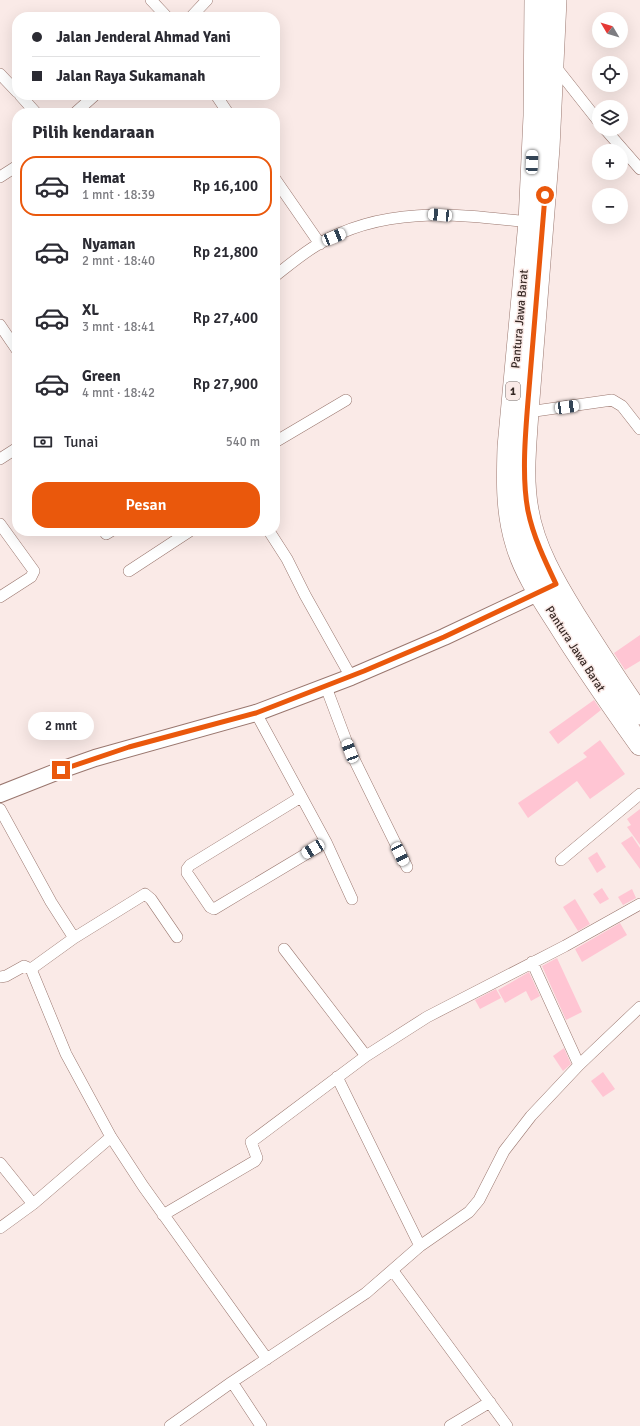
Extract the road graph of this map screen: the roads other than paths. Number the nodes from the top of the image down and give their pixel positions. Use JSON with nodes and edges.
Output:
{"nodes":[{"id":1,"x":151,"y":0,"type":"edge"},
{"id":2,"x":207,"y":0,"type":"edge"},
{"id":3,"x":535,"y":0,"type":"edge"},
{"id":4,"x":556,"y":0,"type":"edge"},
{"id":5,"x":162,"y":12,"type":"edge"},
{"id":6,"x":196,"y":12,"type":"edge"},
{"id":7,"x":554,"y":65,"type":"junction"},
{"id":8,"x":0,"y":74,"type":"edge"},
{"id":9,"x":12,"y":87,"type":"edge"},
{"id":10,"x":24,"y":100,"type":"edge"},
{"id":11,"x":89,"y":100,"type":"edge"},
{"id":12,"x":32,"y":108,"type":"edge"},
{"id":13,"x":81,"y":108,"type":"edge"},
{"id":14,"x":592,"y":113,"type":"edge"},
{"id":15,"x":611,"y":136,"type":"edge"},
{"id":16,"x":12,"y":169,"type":"edge"},
{"id":17,"x":640,"y":169,"type":"edge"},
{"id":18,"x":0,"y":177,"type":"edge"},
{"id":19,"x":280,"y":186,"type":"edge"},
{"id":20,"x":529,"y":222,"type":"junction"},
{"id":21,"x":320,"y":244,"type":"junction"},
{"id":22,"x":280,"y":272,"type":"edge"},
{"id":23,"x":0,"y":325,"type":"edge"},
{"id":24,"x":12,"y":343,"type":"edge"},
{"id":25,"x":346,"y":400,"type":"dead end"},
{"id":26,"x":528,"y":412,"type":"junction"},
{"id":27,"x":640,"y":429,"type":"edge"},
{"id":28,"x":280,"y":439,"type":"edge"},
{"id":29,"x":12,"y":451,"type":"edge"},
{"id":30,"x":0,"y":459,"type":"edge"},
{"id":31,"x":0,"y":524,"type":"edge"},
{"id":32,"x":183,"y":536,"type":"edge"},
{"id":33,"x":272,"y":536,"type":"edge"},
{"id":34,"x":129,"y":572,"type":"dead end"},
{"id":35,"x":548,"y":589,"type":"junction"},
{"id":36,"x":0,"y":597,"type":"edge"},
{"id":37,"x":351,"y":677,"type":"junction"},
{"id":38,"x":326,"y":687,"type":"junction"},
{"id":39,"x":256,"y":713,"type":"junction"},
{"id":40,"x":640,"y":714,"type":"edge"},
{"id":41,"x":640,"y":745,"type":"edge"},
{"id":42,"x":0,"y":794,"type":"edge"},
{"id":43,"x":640,"y":794,"type":"edge"},
{"id":44,"x":301,"y":797,"type":"junction"},
{"id":45,"x":0,"y":809,"type":"edge"},
{"id":46,"x":326,"y":842,"type":"junction"},
{"id":47,"x":560,"y":860,"type":"dead end"},
{"id":48,"x":407,"y":867,"type":"dead end"},
{"id":49,"x":352,"y":899,"type":"dead end"},
{"id":50,"x":640,"y":904,"type":"edge"},
{"id":51,"x":178,"y":937,"type":"dead end"},
{"id":52,"x":74,"y":938,"type":"junction"},
{"id":53,"x":284,"y":949,"type":"dead end"},
{"id":54,"x":532,"y":962,"type":"junction"},
{"id":55,"x":31,"y":969,"type":"junction"},
{"id":56,"x":0,"y":977,"type":"edge"},
{"id":57,"x":640,"y":1007,"type":"edge"},
{"id":58,"x":366,"y":1056,"type":"junction"},
{"id":59,"x":580,"y":1065,"type":"junction"},
{"id":60,"x":337,"y":1077,"type":"junction"},
{"id":61,"x":111,"y":1137,"type":"junction"},
{"id":62,"x":0,"y":1163,"type":"edge"},
{"id":63,"x":33,"y":1204,"type":"junction"},
{"id":64,"x":163,"y":1215,"type":"junction"},
{"id":65,"x":0,"y":1228,"type":"edge"},
{"id":66,"x":420,"y":1246,"type":"junction"},
{"id":67,"x":393,"y":1272,"type":"junction"},
{"id":68,"x":267,"y":1359,"type":"junction"},
{"id":69,"x":232,"y":1382,"type":"junction"},
{"id":70,"x":490,"y":1402,"type":"junction"},
{"id":71,"x":174,"y":1425,"type":"edge"},
{"id":72,"x":261,"y":1426,"type":"edge"},
{"id":73,"x":450,"y":1426,"type":"edge"},
{"id":74,"x":507,"y":1426,"type":"edge"}],
"edges":[{"from":1,"to":5,"type":"street"},
{"from":2,"to":6,"type":"street"},
{"from":3,"to":20,"type":"highway","name":"Pantura Jawa Barat","number":"1"},
{"from":4,"to":7,"type":"highway","number":"1"},
{"from":7,"to":14,"type":"street"},
{"from":7,"to":26,"type":"highway","number":"1"},
{"from":8,"to":9,"type":"street"},
{"from":10,"to":12,"type":"street"},
{"from":11,"to":13,"type":"street"},
{"from":15,"to":17,"type":"street"},
{"from":16,"to":18,"type":"street"},
{"from":19,"to":21,"type":"street"},
{"from":20,"to":21,"type":"street"},
{"from":20,"to":35,"type":"highway","name":"Pantura Jawa Barat","number":"1"},
{"from":21,"to":22,"type":"street"},
{"from":23,"to":24,"type":"street"},
{"from":25,"to":28,"type":"street"},
{"from":26,"to":27,"type":"street"},
{"from":26,"to":35,"type":"highway","number":"1"},
{"from":29,"to":30,"type":"street"},
{"from":31,"to":36,"type":"street"},
{"from":32,"to":34,"type":"street"},
{"from":33,"to":37,"type":"street"},
{"from":35,"to":37,"type":"street"},
{"from":35,"to":40,"type":"highway","number":"1"},
{"from":35,"to":41,"type":"highway","name":"Pantura Jawa Barat","number":"1"},
{"from":37,"to":38,"type":"street"},
{"from":38,"to":39,"type":"street"},
{"from":38,"to":48,"type":"street"},
{"from":39,"to":42,"type":"street"},
{"from":39,"to":44,"type":"street"},
{"from":43,"to":47,"type":"street"},
{"from":44,"to":46,"type":"street"},
{"from":44,"to":46,"type":"street"},
{"from":45,"to":52,"type":"street"},
{"from":46,"to":49,"type":"street"},
{"from":50,"to":54,"type":"street"},
{"from":51,"to":52,"type":"street"},
{"from":52,"to":55,"type":"street"},
{"from":53,"to":58,"type":"street"},
{"from":54,"to":58,"type":"street"},
{"from":54,"to":59,"type":"street"},
{"from":55,"to":56,"type":"street"},
{"from":55,"to":61,"type":"street"},
{"from":57,"to":59,"type":"street"},
{"from":58,"to":60,"type":"street"},
{"from":59,"to":66,"type":"street"},
{"from":60,"to":64,"type":"street"},
{"from":60,"to":66,"type":"street"},
{"from":61,"to":63,"type":"street"},
{"from":61,"to":64,"type":"street"},
{"from":62,"to":63,"type":"street"},
{"from":63,"to":65,"type":"street"},
{"from":64,"to":68,"type":"street"},
{"from":66,"to":67,"type":"street"},
{"from":67,"to":68,"type":"street"},
{"from":67,"to":70,"type":"street"},
{"from":68,"to":69,"type":"street"},
{"from":69,"to":71,"type":"street"},
{"from":69,"to":72,"type":"street"},
{"from":70,"to":73,"type":"street"},
{"from":70,"to":74,"type":"street"}]}
